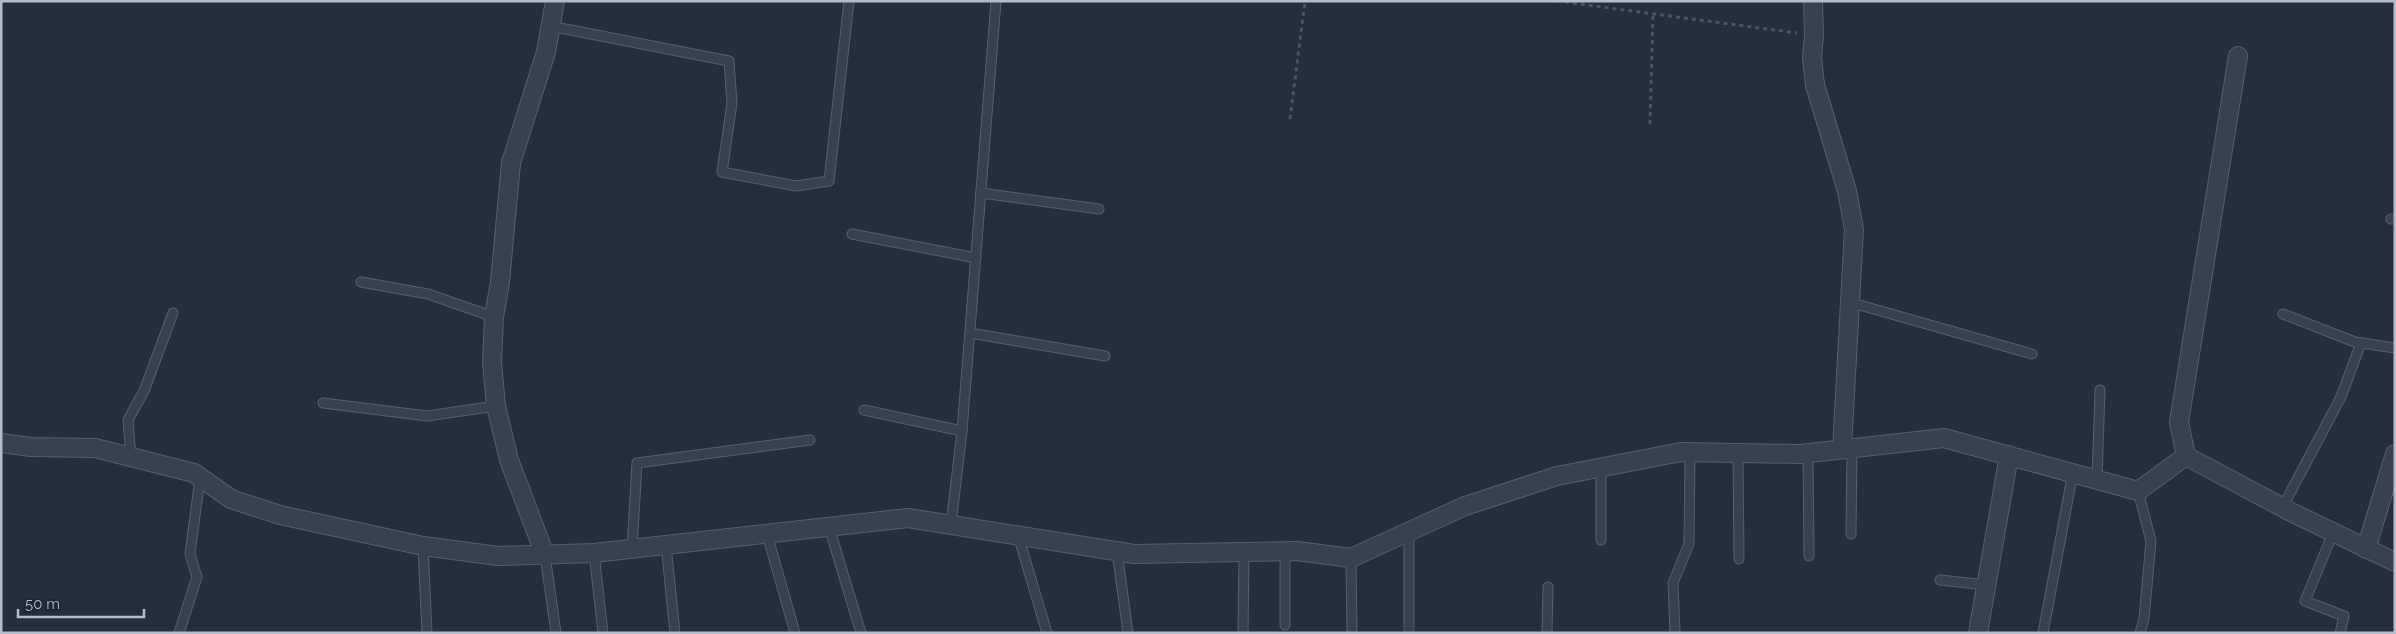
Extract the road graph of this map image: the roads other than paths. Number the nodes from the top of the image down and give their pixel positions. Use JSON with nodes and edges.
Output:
{"nodes":[{"id":1,"x":555,"y":1,"type":"edge"},
{"id":2,"x":849,"y":1,"type":"edge"},
{"id":3,"x":996,"y":1,"type":"edge"},
{"id":4,"x":1813,"y":1,"type":"edge"},
{"id":5,"x":550,"y":26,"type":"junction"},
{"id":6,"x":2238,"y":56,"type":"dead end"},
{"id":7,"x":981,"y":192,"type":"junction"},
{"id":8,"x":1099,"y":209,"type":"dead end"},
{"id":9,"x":852,"y":234,"type":"dead end"},
{"id":10,"x":976,"y":258,"type":"junction"},
{"id":11,"x":361,"y":282,"type":"dead end"},
{"id":12,"x":1850,"y":302,"type":"junction"},
{"id":13,"x":173,"y":314,"type":"dead end"},
{"id":14,"x":2283,"y":314,"type":"dead end"},
{"id":15,"x":494,"y":317,"type":"junction"},
{"id":16,"x":970,"y":333,"type":"junction"},
{"id":17,"x":2361,"y":343,"type":"junction"},
{"id":18,"x":2395,"y":348,"type":"edge"},
{"id":19,"x":2032,"y":354,"type":"dead end"},
{"id":20,"x":1105,"y":356,"type":"dead end"},
{"id":21,"x":2100,"y":390,"type":"dead end"},
{"id":22,"x":323,"y":403,"type":"dead end"},
{"id":23,"x":496,"y":406,"type":"junction"},
{"id":24,"x":864,"y":410,"type":"dead end"},
{"id":25,"x":962,"y":430,"type":"junction"},
{"id":26,"x":810,"y":440,"type":"dead end"},
{"id":27,"x":1,"y":443,"type":"edge"},
{"id":28,"x":1847,"y":448,"type":"junction"},
{"id":29,"x":1690,"y":452,"type":"junction"},
{"id":30,"x":1738,"y":453,"type":"junction"},
{"id":31,"x":1808,"y":453,"type":"junction"},
{"id":32,"x":2395,"y":454,"type":"edge"},
{"id":33,"x":2009,"y":455,"type":"junction"},
{"id":34,"x":2186,"y":456,"type":"junction"},
{"id":35,"x":131,"y":458,"type":"junction"},
{"id":36,"x":1601,"y":467,"type":"junction"},
{"id":37,"x":2073,"y":472,"type":"junction"},
{"id":38,"x":200,"y":478,"type":"junction"},
{"id":39,"x":2097,"y":479,"type":"junction"},
{"id":40,"x":2138,"y":491,"type":"junction"},
{"id":41,"x":2282,"y":508,"type":"junction"},
{"id":42,"x":951,"y":525,"type":"junction"},
{"id":43,"x":829,"y":527,"type":"junction"},
{"id":44,"x":1409,"y":531,"type":"junction"},
{"id":45,"x":2333,"y":533,"type":"junction"},
{"id":46,"x":767,"y":534,"type":"junction"},
{"id":47,"x":1851,"y":534,"type":"dead end"},
{"id":48,"x":1018,"y":536,"type":"junction"},
{"id":49,"x":1601,"y":540,"type":"dead end"},
{"id":50,"x":666,"y":545,"type":"junction"},
{"id":51,"x":423,"y":546,"type":"junction"},
{"id":52,"x":632,"y":549,"type":"junction"},
{"id":53,"x":2366,"y":549,"type":"junction"},
{"id":54,"x":1117,"y":551,"type":"junction"},
{"id":55,"x":1285,"y":551,"type":"junction"},
{"id":56,"x":1244,"y":552,"type":"junction"},
{"id":57,"x":594,"y":554,"type":"junction"},
{"id":58,"x":545,"y":555,"type":"junction"},
{"id":59,"x":1809,"y":556,"type":"dead end"},
{"id":60,"x":1351,"y":558,"type":"junction"},
{"id":61,"x":1739,"y":559,"type":"dead end"},
{"id":62,"x":2395,"y":562,"type":"edge"},
{"id":63,"x":1940,"y":580,"type":"dead end"},
{"id":64,"x":1986,"y":585,"type":"junction"},
{"id":65,"x":1548,"y":587,"type":"dead end"},
{"id":66,"x":1285,"y":626,"type":"dead end"},
{"id":67,"x":2143,"y":632,"type":"edge"},
{"id":68,"x":179,"y":633,"type":"edge"},
{"id":69,"x":427,"y":633,"type":"edge"},
{"id":70,"x":556,"y":633,"type":"edge"},
{"id":71,"x":603,"y":633,"type":"edge"},
{"id":72,"x":675,"y":633,"type":"edge"},
{"id":73,"x":795,"y":633,"type":"edge"},
{"id":74,"x":861,"y":633,"type":"edge"},
{"id":75,"x":1047,"y":633,"type":"edge"},
{"id":76,"x":1128,"y":633,"type":"edge"},
{"id":77,"x":1243,"y":633,"type":"edge"},
{"id":78,"x":1352,"y":633,"type":"edge"},
{"id":79,"x":1409,"y":633,"type":"edge"},
{"id":80,"x":1547,"y":633,"type":"edge"},
{"id":81,"x":1675,"y":633,"type":"edge"},
{"id":82,"x":1978,"y":633,"type":"edge"},
{"id":83,"x":2043,"y":633,"type":"edge"},
{"id":84,"x":2340,"y":633,"type":"edge"}],
"edges":[{"from":1,"to":5,"type":"street"},
{"from":2,"to":5,"type":"lane"},
{"from":3,"to":7,"type":"lane"},
{"from":4,"to":12,"type":"street"},
{"from":5,"to":15,"type":"street"},
{"from":6,"to":34,"type":"street"},
{"from":7,"to":8,"type":"lane"},
{"from":7,"to":10,"type":"lane"},
{"from":9,"to":10,"type":"lane"},
{"from":10,"to":16,"type":"lane"},
{"from":11,"to":15,"type":"lane"},
{"from":12,"to":19,"type":"lane"},
{"from":12,"to":28,"type":"street"},
{"from":13,"to":35,"type":"lane"},
{"from":14,"to":17,"type":"lane"},
{"from":15,"to":23,"type":"street"},
{"from":16,"to":20,"type":"lane"},
{"from":16,"to":25,"type":"lane"},
{"from":17,"to":18,"type":"lane"},
{"from":17,"to":41,"type":"lane"},
{"from":21,"to":39,"type":"lane"},
{"from":22,"to":23,"type":"lane"},
{"from":23,"to":58,"type":"street"},
{"from":24,"to":25,"type":"lane"},
{"from":25,"to":42,"type":"lane"},
{"from":26,"to":52,"type":"lane"},
{"from":27,"to":35,"type":"street"},
{"from":28,"to":31,"type":"street"},
{"from":28,"to":33,"type":"street"},
{"from":28,"to":47,"type":"lane"},
{"from":29,"to":30,"type":"street"},
{"from":29,"to":36,"type":"street"},
{"from":29,"to":81,"type":"lane"},
{"from":30,"to":31,"type":"street"},
{"from":30,"to":61,"type":"lane"},
{"from":31,"to":59,"type":"lane"},
{"from":32,"to":53,"type":"street"},
{"from":33,"to":37,"type":"street"},
{"from":33,"to":64,"type":"street"},
{"from":34,"to":40,"type":"street"},
{"from":34,"to":41,"type":"street"},
{"from":35,"to":38,"type":"street"},
{"from":36,"to":44,"type":"street"},
{"from":36,"to":49,"type":"lane"},
{"from":37,"to":39,"type":"street"},
{"from":37,"to":83,"type":"lane"},
{"from":38,"to":51,"type":"street"},
{"from":38,"to":68,"type":"lane"},
{"from":39,"to":40,"type":"street"},
{"from":40,"to":67,"type":"lane"},
{"from":41,"to":45,"type":"street"},
{"from":42,"to":43,"type":"street"},
{"from":42,"to":48,"type":"street"},
{"from":43,"to":46,"type":"street"},
{"from":43,"to":74,"type":"lane"},
{"from":44,"to":60,"type":"street"},
{"from":44,"to":79,"type":"lane"},
{"from":45,"to":53,"type":"street"},
{"from":45,"to":84,"type":"lane"},
{"from":46,"to":50,"type":"street"},
{"from":46,"to":73,"type":"lane"},
{"from":48,"to":54,"type":"street"},
{"from":48,"to":75,"type":"lane"},
{"from":50,"to":52,"type":"street"},
{"from":50,"to":72,"type":"lane"},
{"from":51,"to":58,"type":"street"},
{"from":51,"to":69,"type":"lane"},
{"from":52,"to":57,"type":"street"},
{"from":53,"to":62,"type":"street"},
{"from":54,"to":56,"type":"street"},
{"from":54,"to":76,"type":"lane"},
{"from":55,"to":56,"type":"street"},
{"from":55,"to":60,"type":"street"},
{"from":55,"to":66,"type":"lane"},
{"from":56,"to":77,"type":"lane"},
{"from":57,"to":58,"type":"street"},
{"from":57,"to":71,"type":"lane"},
{"from":58,"to":70,"type":"lane"},
{"from":60,"to":78,"type":"lane"},
{"from":63,"to":64,"type":"lane"},
{"from":64,"to":82,"type":"street"},
{"from":65,"to":80,"type":"lane"}]}
